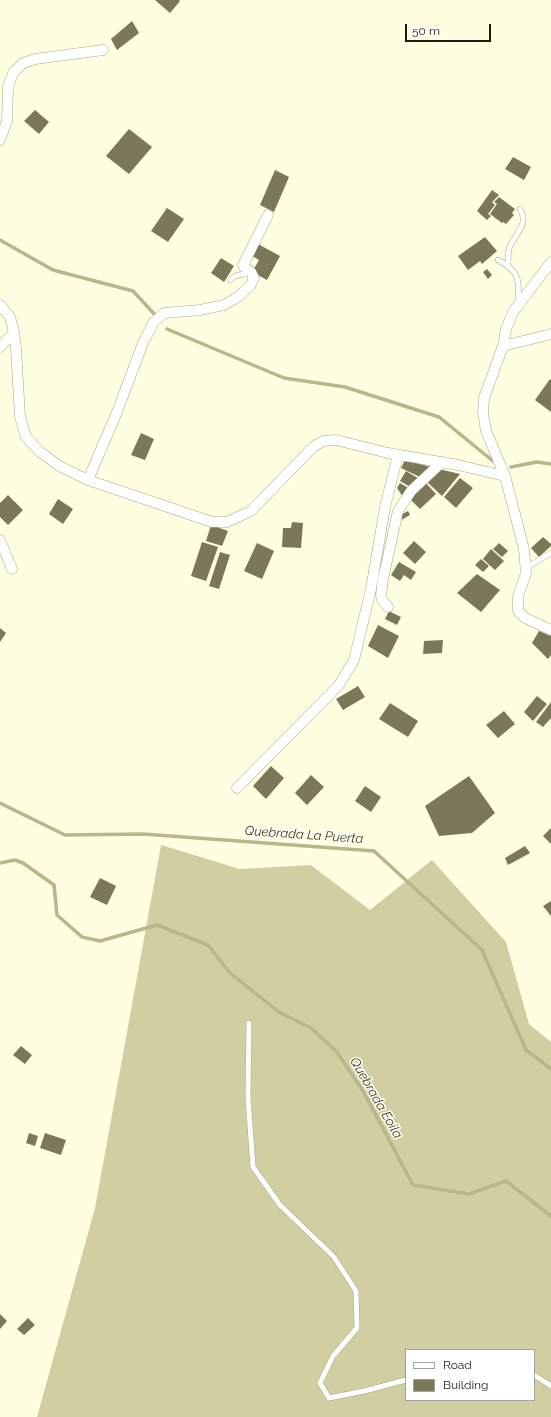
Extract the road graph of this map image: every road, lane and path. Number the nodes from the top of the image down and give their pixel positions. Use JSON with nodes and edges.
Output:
{"nodes":[{"id":1,"x":103,"y":50,"type":"dead end"},
{"id":2,"x":0,"y":140,"type":"edge"},
{"id":3,"x":520,"y":209,"type":"dead end"},
{"id":4,"x":268,"y":215,"type":"dead end"},
{"id":5,"x":498,"y":260,"type":"dead end"},
{"id":6,"x":551,"y":262,"type":"edge"},
{"id":7,"x":508,"y":265,"type":"junction"},
{"id":8,"x":251,"y":272,"type":"junction"},
{"id":9,"x":230,"y":280,"type":"dead end"},
{"id":10,"x":518,"y":304,"type":"junction"},
{"id":11,"x":0,"y":305,"type":"edge"},
{"id":12,"x":14,"y":332,"type":"junction"},
{"id":13,"x":551,"y":334,"type":"edge"},
{"id":14,"x":503,"y":346,"type":"junction"},
{"id":15,"x":0,"y":347,"type":"edge"},
{"id":16,"x":398,"y":454,"type":"junction"},
{"id":17,"x":442,"y":462,"type":"junction"},
{"id":18,"x":505,"y":476,"type":"junction"},
{"id":19,"x":88,"y":480,"type":"junction"},
{"id":20,"x":0,"y":540,"type":"edge"},
{"id":21,"x":551,"y":553,"type":"edge"},
{"id":22,"x":525,"y":568,"type":"junction"},
{"id":23,"x":12,"y":569,"type":"dead end"},
{"id":24,"x":388,"y":607,"type":"dead end"},
{"id":25,"x":551,"y":630,"type":"edge"},
{"id":26,"x":237,"y":788,"type":"dead end"},
{"id":27,"x":250,"y":1023,"type":"dead end"},
{"id":28,"x":535,"y":1376,"type":"edge"},
{"id":29,"x":405,"y":1380,"type":"edge"},
{"id":30,"x":551,"y":1386,"type":"edge"}],
"edges":[{"from":1,"to":2,"type":"street"},
{"from":3,"to":7,"type":"lane"},
{"from":4,"to":8,"type":"street"},
{"from":5,"to":7,"type":"lane"},
{"from":6,"to":10,"type":"street"},
{"from":7,"to":10,"type":"lane"},
{"from":8,"to":9,"type":"lane"},
{"from":8,"to":19,"type":"street"},
{"from":10,"to":14,"type":"street"},
{"from":11,"to":12,"type":"street"},
{"from":12,"to":15,"type":"street"},
{"from":12,"to":19,"type":"street"},
{"from":13,"to":14,"type":"street"},
{"from":14,"to":18,"type":"street"},
{"from":16,"to":17,"type":"street"},
{"from":16,"to":19,"type":"street"},
{"from":16,"to":26,"type":"street"},
{"from":17,"to":18,"type":"street"},
{"from":17,"to":24,"type":"street"},
{"from":18,"to":22,"type":"street"},
{"from":20,"to":23,"type":"street"},
{"from":21,"to":22,"type":"lane"},
{"from":22,"to":25,"type":"street"},
{"from":27,"to":29,"type":"lane"},
{"from":28,"to":30,"type":"lane"}]}
